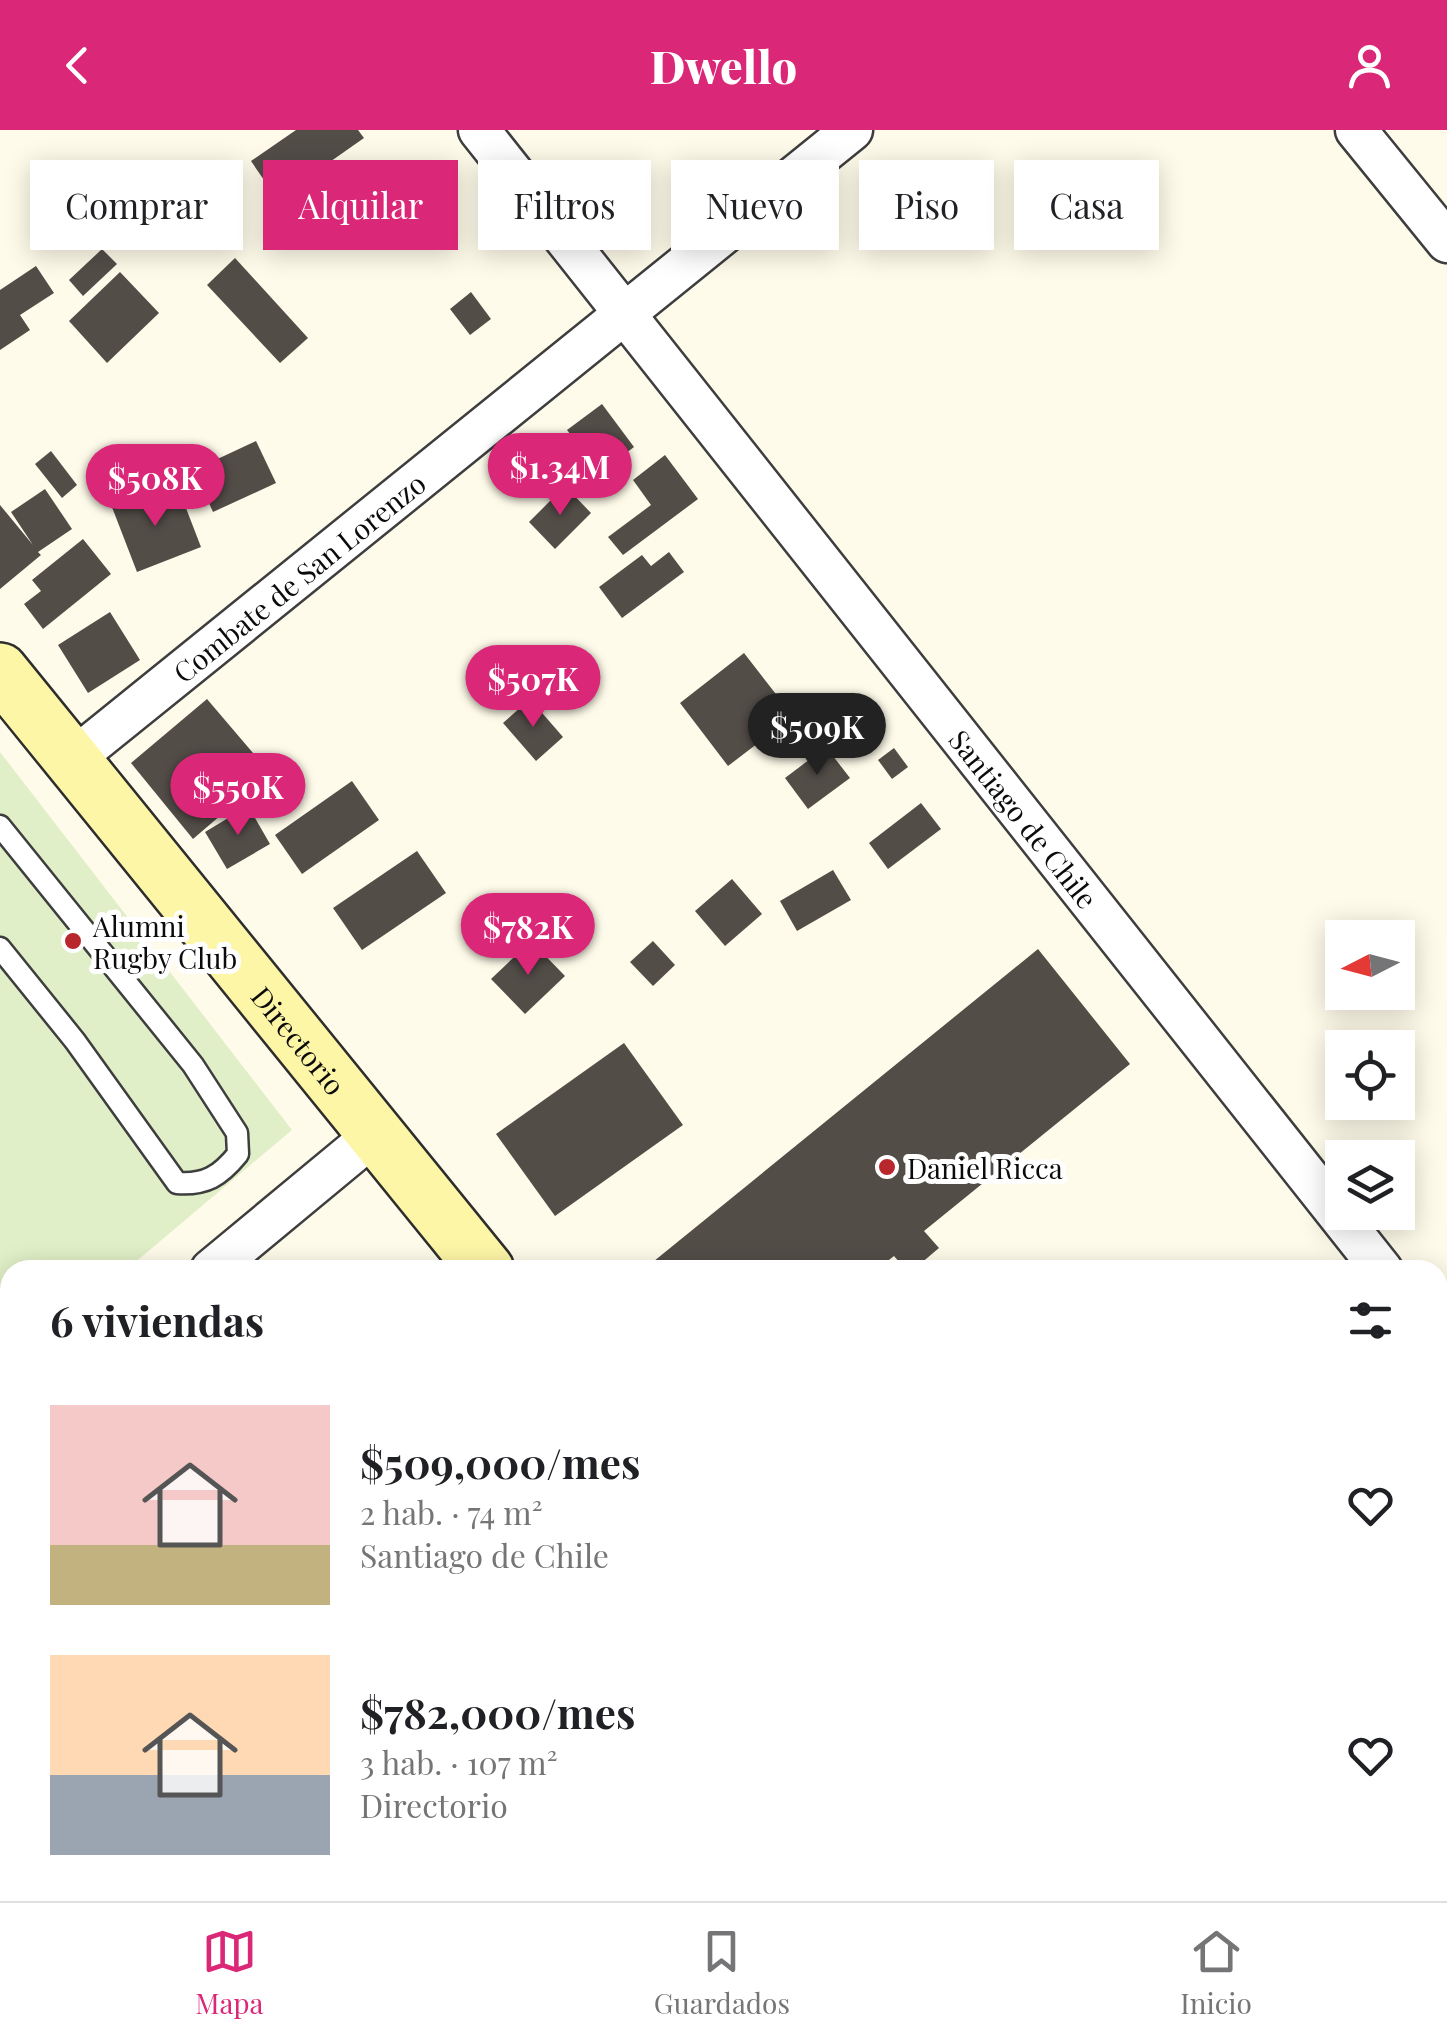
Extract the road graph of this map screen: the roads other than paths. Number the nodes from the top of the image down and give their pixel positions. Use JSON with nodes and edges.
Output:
{"nodes":[{"id":1,"x":479,"y":130,"type":"edge"},
{"id":2,"x":852,"y":130,"type":"edge"},
{"id":3,"x":1356,"y":130,"type":"edge"},
{"id":4,"x":1447,"y":242,"type":"edge"},
{"id":5,"x":628,"y":314,"type":"junction"},
{"id":6,"x":11,"y":692,"type":"edge"},
{"id":7,"x":72,"y":759,"type":"junction"},
{"id":8,"x":0,"y":826,"type":"edge"},
{"id":9,"x":0,"y":948,"type":"edge"},
{"id":10,"x":375,"y":1134,"type":"junction"},
{"id":11,"x":224,"y":1260,"type":"edge"},
{"id":12,"x":478,"y":1260,"type":"edge"},
{"id":13,"x":1374,"y":1260,"type":"edge"}],
"edges":[{"from":1,"to":5,"type":"street","name":"Santiago de Chile"},
{"from":2,"to":5,"type":"street","name":"Combate de San Lorenzo"},
{"from":3,"to":4,"type":"street"},
{"from":5,"to":7,"type":"street","name":"Combate de San Lorenzo"},
{"from":5,"to":13,"type":"street","name":"Santiago de Chile"},
{"from":6,"to":7,"type":"main road","name":"Directorio"},
{"from":7,"to":10,"type":"main road","name":"Directorio"},
{"from":8,"to":9,"type":"lane"},
{"from":10,"to":11,"type":"street"},
{"from":10,"to":12,"type":"main road","name":"Directorio"}]}
